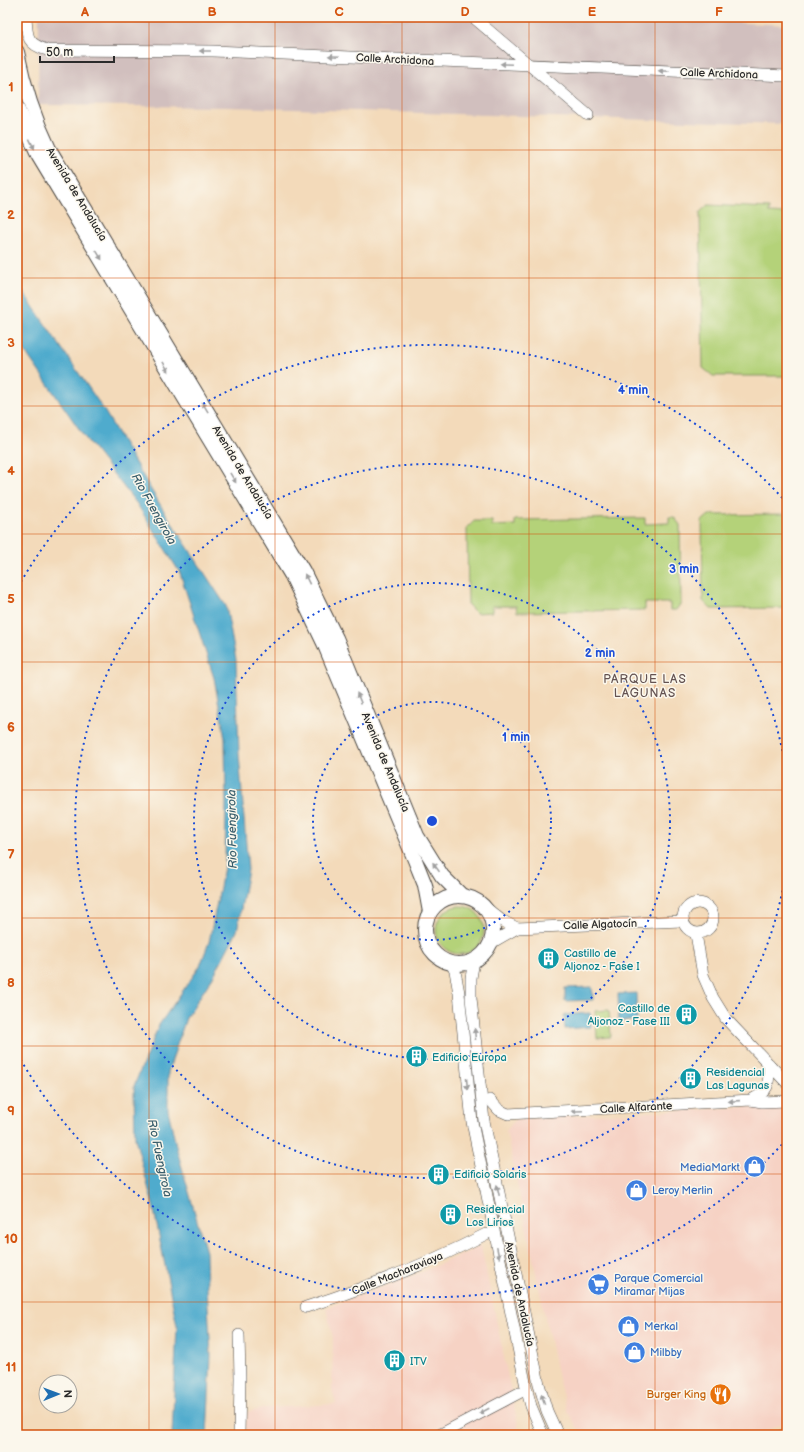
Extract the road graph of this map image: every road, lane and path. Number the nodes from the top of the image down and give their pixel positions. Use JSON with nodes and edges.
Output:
{"nodes":[{"id":1,"x":26,"y":17,"type":"edge"},
{"id":2,"x":473,"y":17,"type":"edge"},
{"id":3,"x":17,"y":52,"type":"edge"},
{"id":4,"x":530,"y":65,"type":"junction"},
{"id":5,"x":787,"y":76,"type":"edge"},
{"id":6,"x":17,"y":108,"type":"edge"},
{"id":7,"x":588,"y":115,"type":"dead end"},
{"id":8,"x":462,"y":896,"type":"junction"},
{"id":9,"x":485,"y":907,"type":"junction"},
{"id":10,"x":430,"y":912,"type":"junction"},
{"id":11,"x":682,"y":920,"type":"junction"},
{"id":12,"x":517,"y":928,"type":"junction"},
{"id":13,"x":696,"y":934,"type":"junction"},
{"id":14,"x":491,"y":943,"type":"junction"},
{"id":15,"x":474,"y":960,"type":"junction"},
{"id":16,"x":451,"y":963,"type":"junction"},
{"id":17,"x":769,"y":1064,"type":"junction"},
{"id":18,"x":787,"y":1083,"type":"edge"},
{"id":19,"x":490,"y":1100,"type":"dead end"},
{"id":20,"x":751,"y":1100,"type":"junction"},
{"id":21,"x":787,"y":1101,"type":"edge"},
{"id":22,"x":486,"y":1234,"type":"dead end"},
{"id":23,"x":306,"y":1307,"type":"dead end"},
{"id":24,"x":239,"y":1335,"type":"dead end"},
{"id":25,"x":519,"y":1393,"type":"dead end"},
{"id":26,"x":787,"y":1433,"type":"edge"},
{"id":27,"x":238,"y":1435,"type":"edge"},
{"id":28,"x":439,"y":1435,"type":"edge"},
{"id":29,"x":543,"y":1435,"type":"edge"},
{"id":30,"x":558,"y":1435,"type":"edge"},
{"id":31,"x":783,"y":1435,"type":"edge"}],
"edges":[{"from":4,"to":1,"type":"street","name":"Calle Archidona","one_way":true},
{"from":2,"to":4,"type":"street"},
{"from":8,"to":3,"type":"street","name":"Avenida de Andalucía","one_way":true},
{"from":5,"to":4,"type":"street","name":"Calle Archidona","one_way":true},
{"from":4,"to":7,"type":"street"},
{"from":6,"to":10,"type":"street","name":"Avenida de Andalucía","one_way":true},
{"from":8,"to":9,"type":"street"},
{"from":8,"to":10,"type":"street"},
{"from":9,"to":12,"type":"street"},
{"from":9,"to":14,"type":"street"},
{"from":10,"to":16,"type":"street"},
{"from":11,"to":12,"type":"street","name":"Calle Algatocín"},
{"from":11,"to":13,"type":"street"},
{"from":11,"to":13,"type":"street"},
{"from":12,"to":14,"type":"street"},
{"from":13,"to":17,"type":"street"},
{"from":14,"to":15,"type":"street"},
{"from":15,"to":16,"type":"street"},
{"from":30,"to":15,"type":"street","name":"Avenida de Andalucía","one_way":true},
{"from":16,"to":29,"type":"street","name":"Avenida de Andalucía","one_way":true},
{"from":17,"to":18,"type":"street"},
{"from":17,"to":20,"type":"street"},
{"from":20,"to":19,"type":"street","name":"Calle Alfarante","one_way":true},
{"from":20,"to":21,"type":"street","name":"Calle Alfarante"},
{"from":22,"to":23,"type":"street","name":"Calle Macharaviaya"},
{"from":24,"to":27,"type":"street"},
{"from":25,"to":28,"type":"street","one_way":true},
{"from":26,"to":31,"type":"street"}]}
